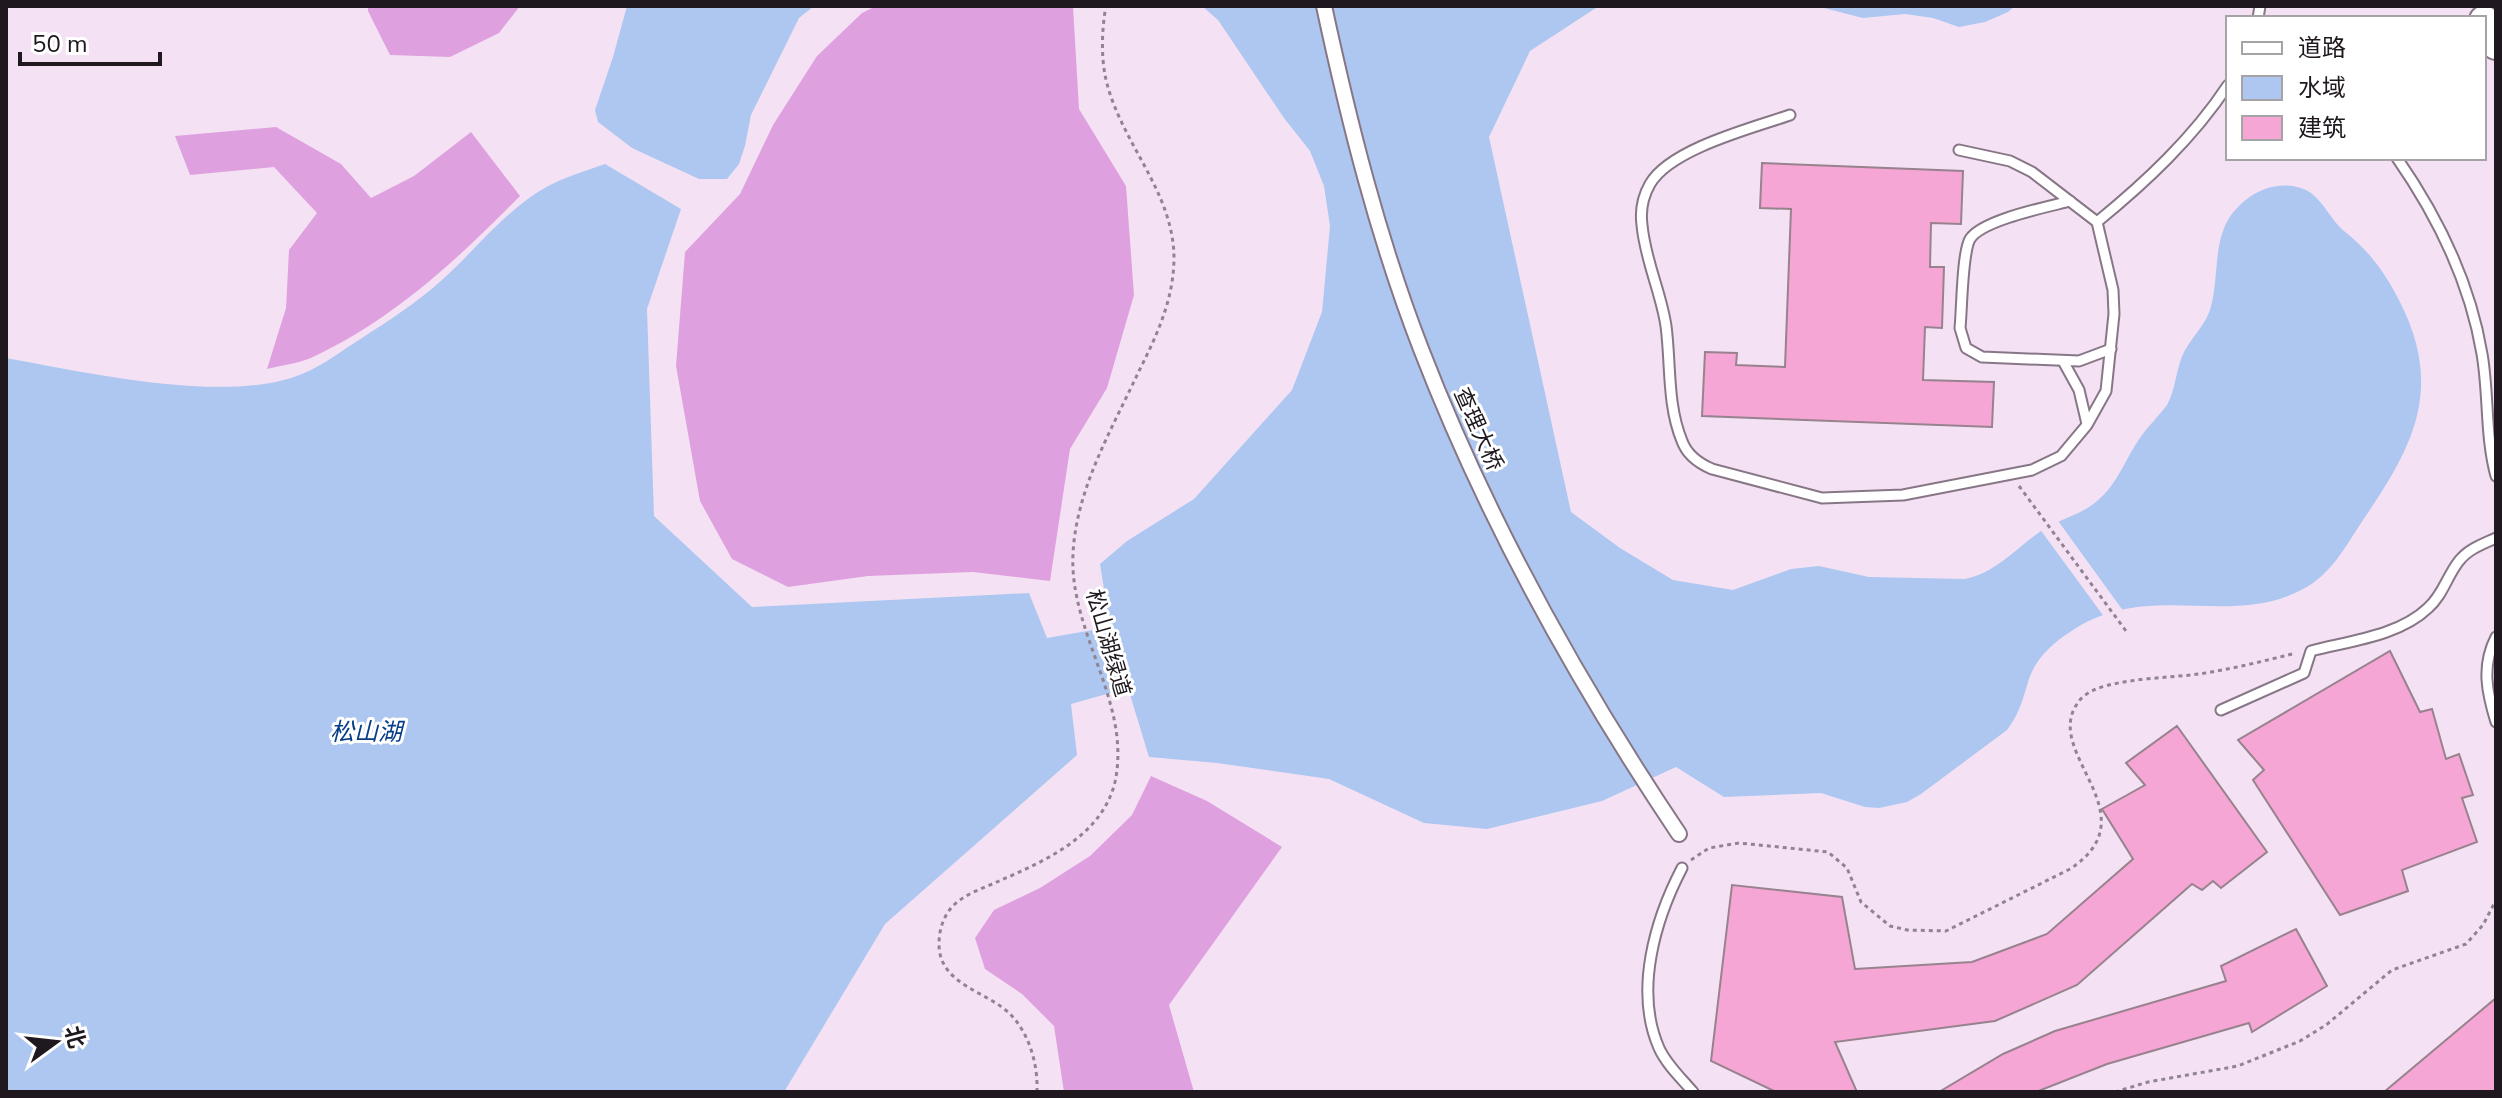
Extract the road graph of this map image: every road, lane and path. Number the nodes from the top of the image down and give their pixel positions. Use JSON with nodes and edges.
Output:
{"nodes":[{"id":1,"x":1106,"y":6,"type":"edge"},
{"id":2,"x":1324,"y":6,"type":"edge"},
{"id":3,"x":2486,"y":23,"type":"edge"},
{"id":4,"x":2496,"y":45,"type":"edge"},
{"id":5,"x":2226,"y":88,"type":"edge"},
{"id":6,"x":1790,"y":115,"type":"dead end"},
{"id":7,"x":1959,"y":150,"type":"dead end"},
{"id":8,"x":2398,"y":160,"type":"edge"},
{"id":9,"x":2070,"y":201,"type":"junction"},
{"id":10,"x":2097,"y":222,"type":"junction"},
{"id":11,"x":2111,"y":349,"type":"junction"},
{"id":12,"x":2063,"y":361,"type":"junction"},
{"id":13,"x":2087,"y":425,"type":"junction"},
{"id":14,"x":2496,"y":476,"type":"edge"},
{"id":15,"x":2028,"y":497,"type":"dead end"},
{"id":16,"x":2496,"y":538,"type":"edge"},
{"id":17,"x":2126,"y":631,"type":"dead end"},
{"id":18,"x":2496,"y":637,"type":"edge"},
{"id":19,"x":2311,"y":651,"type":"junction"},
{"id":20,"x":2221,"y":710,"type":"dead end"},
{"id":21,"x":2496,"y":722,"type":"edge"},
{"id":22,"x":1679,"y":834,"type":"dead end"},
{"id":23,"x":1682,"y":868,"type":"joint"},
{"id":24,"x":2496,"y":900,"type":"edge"},
{"id":25,"x":1037,"y":1092,"type":"edge"},
{"id":26,"x":1693,"y":1092,"type":"edge"},
{"id":27,"x":2115,"y":1092,"type":"edge"}],
"edges":[{"from":1,"to":25,"type":"path","name":"松山湖绿道"},
{"from":2,"to":22,"type":"street","name":"查理大桥"},
{"from":3,"to":4,"type":"main road"},
{"from":5,"to":10,"type":"lane"},
{"from":6,"to":13,"type":"lane"},
{"from":7,"to":9,"type":"lane"},
{"from":8,"to":14,"type":"lane"},
{"from":9,"to":10,"type":"lane"},
{"from":9,"to":12,"type":"lane"},
{"from":10,"to":11,"type":"lane"},
{"from":11,"to":12,"type":"lane"},
{"from":11,"to":13,"type":"lane"},
{"from":12,"to":13,"type":"lane"},
{"from":15,"to":17,"type":"path"},
{"from":16,"to":19,"type":"lane"},
{"from":18,"to":21,"type":"lane"},
{"from":19,"to":20,"type":"lane"},
{"from":19,"to":23,"type":"path"},
{"from":23,"to":26,"type":"lane"},
{"from":24,"to":27,"type":"path"}]}
